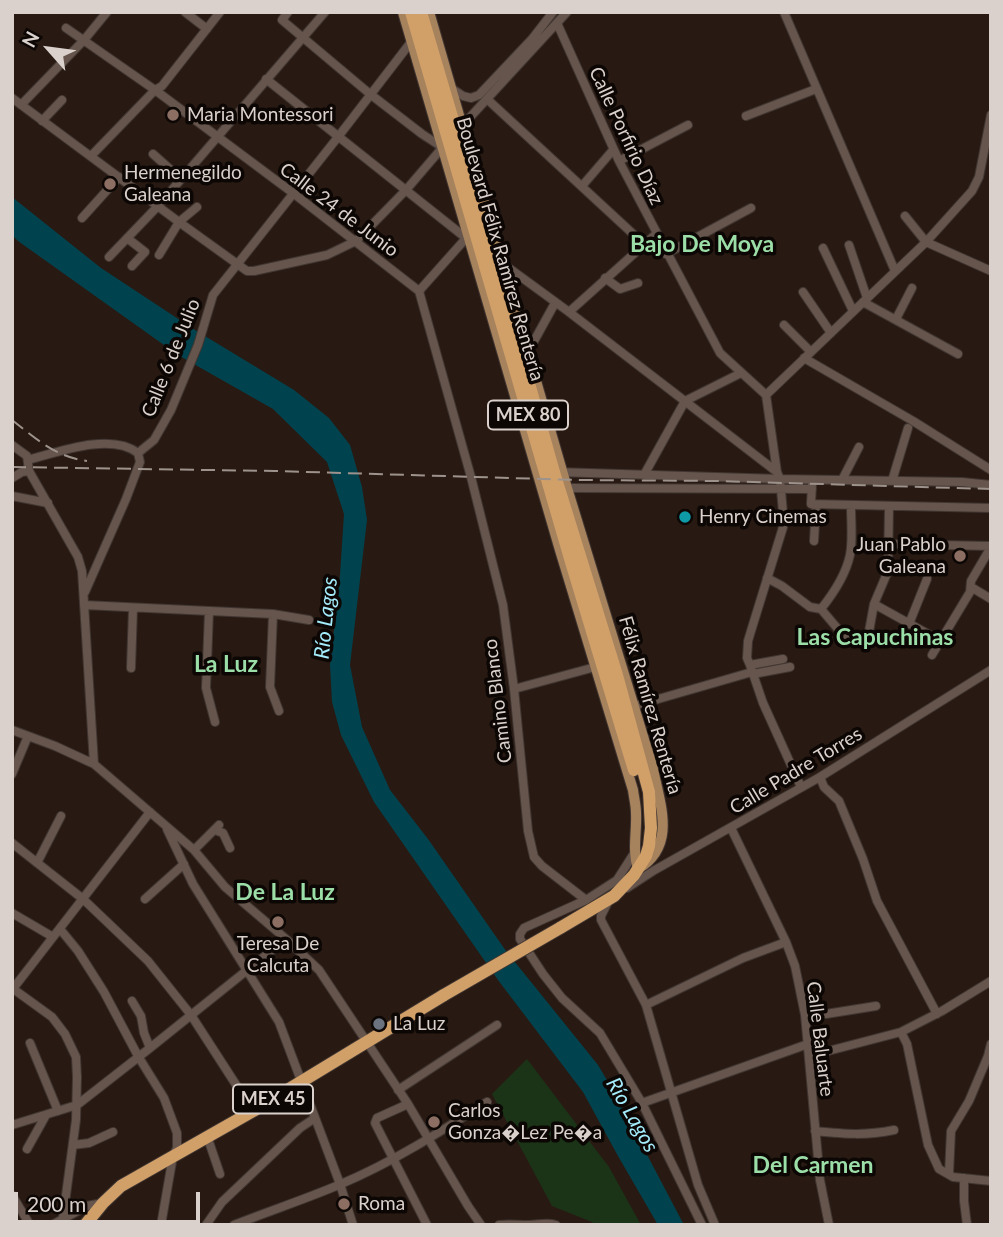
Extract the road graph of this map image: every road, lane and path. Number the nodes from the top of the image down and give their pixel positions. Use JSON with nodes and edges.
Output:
{"nodes":[{"id":1,"x":107,"y":12,"type":"edge"},
{"id":2,"x":184,"y":12,"type":"edge"},
{"id":3,"x":220,"y":12,"type":"edge"},
{"id":4,"x":288,"y":12,"type":"edge"},
{"id":5,"x":325,"y":12,"type":"edge"},
{"id":6,"x":421,"y":12,"type":"edge"},
{"id":7,"x":429,"y":12,"type":"edge"},
{"id":8,"x":553,"y":12,"type":"edge"},
{"id":9,"x":567,"y":12,"type":"edge"},
{"id":10,"x":784,"y":12,"type":"edge"},
{"id":11,"x":404,"y":13,"type":"edge"},
{"id":12,"x":557,"y":23,"type":"junction"},
{"id":13,"x":66,"y":28,"type":"dead end"},
{"id":14,"x":207,"y":29,"type":"junction"},
{"id":15,"x":302,"y":38,"type":"junction"},
{"id":16,"x":84,"y":40,"type":"junction"},
{"id":17,"x":411,"y":41,"type":"junction"},
{"id":18,"x":534,"y":42,"type":"junction"},
{"id":19,"x":266,"y":79,"type":"junction"},
{"id":20,"x":451,"y":88,"type":"junction"},
{"id":21,"x":817,"y":89,"type":"junction"},
{"id":22,"x":155,"y":90,"type":"junction"},
{"id":23,"x":370,"y":94,"type":"junction"},
{"id":24,"x":12,"y":98,"type":"edge"},
{"id":25,"x":487,"y":99,"type":"junction"},
{"id":26,"x":62,"y":100,"type":"dead end"},
{"id":27,"x":22,"y":105,"type":"junction"},
{"id":28,"x":991,"y":115,"type":"edge"},
{"id":29,"x":746,"y":116,"type":"dead end"},
{"id":30,"x":43,"y":121,"type":"junction"},
{"id":31,"x":688,"y":125,"type":"dead end"},
{"id":32,"x":459,"y":129,"type":"junction"},
{"id":33,"x":338,"y":137,"type":"junction"},
{"id":34,"x":217,"y":138,"type":"junction"},
{"id":35,"x":988,"y":141,"type":"edge"},
{"id":36,"x":442,"y":147,"type":"junction"},
{"id":37,"x":613,"y":150,"type":"junction"},
{"id":38,"x":153,"y":155,"type":"dead end"},
{"id":39,"x":91,"y":156,"type":"junction"},
{"id":40,"x":619,"y":161,"type":"junction"},
{"id":41,"x":986,"y":164,"type":"edge"},
{"id":42,"x":119,"y":177,"type":"junction"},
{"id":43,"x":181,"y":179,"type":"junction"},
{"id":44,"x":582,"y":186,"type":"junction"},
{"id":45,"x":406,"y":190,"type":"junction"},
{"id":46,"x":293,"y":193,"type":"junction"},
{"id":47,"x":158,"y":206,"type":"junction"},
{"id":48,"x":197,"y":207,"type":"dead end"},
{"id":49,"x":751,"y":208,"type":"dead end"},
{"id":50,"x":905,"y":216,"type":"dead end"},
{"id":51,"x":82,"y":218,"type":"dead end"},
{"id":52,"x":178,"y":222,"type":"junction"},
{"id":53,"x":477,"y":233,"type":"junction"},
{"id":54,"x":656,"y":234,"type":"junction"},
{"id":55,"x":127,"y":238,"type":"junction"},
{"id":56,"x":356,"y":241,"type":"junction"},
{"id":57,"x":926,"y":242,"type":"junction"},
{"id":58,"x":645,"y":245,"type":"junction"},
{"id":59,"x":849,"y":245,"type":"dead end"},
{"id":60,"x":823,"y":248,"type":"dead end"},
{"id":61,"x":666,"y":254,"type":"junction"},
{"id":62,"x":159,"y":255,"type":"dead end"},
{"id":63,"x":109,"y":257,"type":"dead end"},
{"id":64,"x":498,"y":262,"type":"junction"},
{"id":65,"x":237,"y":265,"type":"junction"},
{"id":66,"x":132,"y":266,"type":"dead end"},
{"id":67,"x":895,"y":271,"type":"junction"},
{"id":68,"x":991,"y":271,"type":"edge"},
{"id":69,"x":605,"y":278,"type":"junction"},
{"id":70,"x":638,"y":283,"type":"dead end"},
{"id":71,"x":912,"y":288,"type":"dead end"},
{"id":72,"x":419,"y":291,"type":"junction"},
{"id":73,"x":803,"y":292,"type":"dead end"},
{"id":74,"x":865,"y":300,"type":"junction"},
{"id":75,"x":555,"y":303,"type":"junction"},
{"id":76,"x":853,"y":311,"type":"junction"},
{"id":77,"x":569,"y":312,"type":"junction"},
{"id":78,"x":896,"y":319,"type":"junction"},
{"id":79,"x":784,"y":325,"type":"dead end"},
{"id":80,"x":831,"y":333,"type":"junction"},
{"id":81,"x":528,"y":352,"type":"junction"},
{"id":82,"x":958,"y":354,"type":"dead end"},
{"id":83,"x":807,"y":355,"type":"junction"},
{"id":84,"x":741,"y":373,"type":"junction"},
{"id":85,"x":766,"y":395,"type":"junction"},
{"id":86,"x":685,"y":401,"type":"junction"},
{"id":87,"x":908,"y":428,"type":"dead end"},
{"id":88,"x":12,"y":447,"type":"edge"},
{"id":89,"x":859,"y":447,"type":"dead end"},
{"id":90,"x":138,"y":453,"type":"junction"},
{"id":91,"x":28,"y":460,"type":"junction"},
{"id":92,"x":991,"y":470,"type":"edge"},
{"id":93,"x":29,"y":471,"type":"junction"},
{"id":94,"x":550,"y":473,"type":"junction"},
{"id":95,"x":644,"y":475,"type":"junction"},
{"id":96,"x":778,"y":476,"type":"junction"},
{"id":97,"x":12,"y":478,"type":"edge"},
{"id":98,"x":842,"y":480,"type":"junction"},
{"id":99,"x":892,"y":481,"type":"junction"},
{"id":100,"x":812,"y":485,"type":"junction"},
{"id":101,"x":991,"y":485,"type":"edge"},
{"id":102,"x":567,"y":488,"type":"junction"},
{"id":103,"x":781,"y":489,"type":"junction"},
{"id":104,"x":12,"y":496,"type":"edge"},
{"id":105,"x":48,"y":503,"type":"junction"},
{"id":106,"x":814,"y":505,"type":"junction"},
{"id":107,"x":851,"y":506,"type":"junction"},
{"id":108,"x":889,"y":506,"type":"junction"},
{"id":109,"x":991,"y":508,"type":"edge"},
{"id":110,"x":814,"y":541,"type":"dead end"},
{"id":111,"x":889,"y":544,"type":"junction"},
{"id":112,"x":991,"y":547,"type":"edge"},
{"id":113,"x":560,"y":550,"type":"junction"},
{"id":114,"x":571,"y":562,"type":"junction"},
{"id":115,"x":767,"y":578,"type":"junction"},
{"id":116,"x":927,"y":579,"type":"dead end"},
{"id":117,"x":971,"y":587,"type":"junction"},
{"id":118,"x":84,"y":594,"type":"junction"},
{"id":119,"x":991,"y":599,"type":"edge"},
{"id":120,"x":874,"y":604,"type":"junction"},
{"id":121,"x":84,"y":605,"type":"junction"},
{"id":122,"x":133,"y":608,"type":"junction"},
{"id":123,"x":821,"y":609,"type":"junction"},
{"id":124,"x":209,"y":612,"type":"junction"},
{"id":125,"x":273,"y":614,"type":"junction"},
{"id":126,"x":309,"y":620,"type":"dead end"},
{"id":127,"x":909,"y":624,"type":"junction"},
{"id":128,"x":939,"y":640,"type":"junction"},
{"id":129,"x":932,"y":655,"type":"dead end"},
{"id":130,"x":783,"y":659,"type":"dead end"},
{"id":131,"x":608,"y":664,"type":"junction"},
{"id":132,"x":790,"y":667,"type":"dead end"},
{"id":133,"x":131,"y":668,"type":"dead end"},
{"id":134,"x":752,"y":670,"type":"junction"},
{"id":135,"x":991,"y":670,"type":"edge"},
{"id":136,"x":514,"y":689,"type":"junction"},
{"id":137,"x":634,"y":706,"type":"junction"},
{"id":138,"x":279,"y":711,"type":"dead end"},
{"id":139,"x":215,"y":722,"type":"dead end"},
{"id":140,"x":12,"y":730,"type":"edge"},
{"id":141,"x":28,"y":736,"type":"junction"},
{"id":142,"x":620,"y":747,"type":"junction"},
{"id":143,"x":630,"y":756,"type":"junction"},
{"id":144,"x":94,"y":764,"type":"junction"},
{"id":145,"x":12,"y":774,"type":"edge"},
{"id":146,"x":820,"y":777,"type":"junction"},
{"id":147,"x":801,"y":787,"type":"junction"},
{"id":148,"x":150,"y":812,"type":"junction"},
{"id":149,"x":61,"y":816,"type":"dead end"},
{"id":150,"x":651,"y":817,"type":"junction"},
{"id":151,"x":166,"y":826,"type":"junction"},
{"id":152,"x":731,"y":828,"type":"junction"},
{"id":153,"x":12,"y":843,"type":"edge"},
{"id":154,"x":191,"y":847,"type":"junction"},
{"id":155,"x":230,"y":848,"type":"dead end"},
{"id":156,"x":180,"y":855,"type":"junction"},
{"id":157,"x":645,"y":861,"type":"junction"},
{"id":158,"x":37,"y":863,"type":"junction"},
{"id":159,"x":184,"y":864,"type":"junction"},
{"id":160,"x":638,"y":869,"type":"joint"},
{"id":161,"x":612,"y":897,"type":"junction"},
{"id":162,"x":83,"y":899,"type":"junction"},
{"id":163,"x":145,"y":899,"type":"dead end"},
{"id":164,"x":586,"y":900,"type":"junction"},
{"id":165,"x":12,"y":913,"type":"edge"},
{"id":166,"x":60,"y":929,"type":"junction"},
{"id":167,"x":53,"y":937,"type":"junction"},
{"id":168,"x":286,"y":939,"type":"junction"},
{"id":169,"x":786,"y":942,"type":"junction"},
{"id":170,"x":247,"y":970,"type":"junction"},
{"id":171,"x":991,"y":981,"type":"edge"},
{"id":172,"x":13,"y":989,"type":"edge"},
{"id":173,"x":132,"y":1001,"type":"dead end"},
{"id":174,"x":646,"y":1005,"type":"junction"},
{"id":175,"x":876,"y":1006,"type":"dead end"},
{"id":176,"x":937,"y":1014,"type":"junction"},
{"id":177,"x":191,"y":1015,"type":"junction"},
{"id":178,"x":805,"y":1015,"type":"junction"},
{"id":179,"x":497,"y":1025,"type":"dead end"},
{"id":180,"x":901,"y":1032,"type":"junction"},
{"id":181,"x":367,"y":1042,"type":"junction"},
{"id":182,"x":30,"y":1043,"type":"dead end"},
{"id":183,"x":808,"y":1044,"type":"junction"},
{"id":184,"x":991,"y":1044,"type":"edge"},
{"id":185,"x":150,"y":1048,"type":"junction"},
{"id":186,"x":138,"y":1056,"type":"junction"},
{"id":187,"x":809,"y":1056,"type":"junction"},
{"id":188,"x":301,"y":1081,"type":"junction"},
{"id":189,"x":398,"y":1090,"type":"junction"},
{"id":190,"x":672,"y":1092,"type":"junction"},
{"id":191,"x":487,"y":1102,"type":"dead end"},
{"id":192,"x":642,"y":1103,"type":"junction"},
{"id":193,"x":408,"y":1104,"type":"junction"},
{"id":194,"x":76,"y":1105,"type":"junction"},
{"id":195,"x":58,"y":1111,"type":"junction"},
{"id":196,"x":253,"y":1111,"type":"junction"},
{"id":197,"x":46,"y":1115,"type":"junction"},
{"id":198,"x":315,"y":1118,"type":"junction"},
{"id":199,"x":12,"y":1125,"type":"edge"},
{"id":200,"x":894,"y":1130,"type":"dead end"},
{"id":201,"x":815,"y":1131,"type":"junction"},
{"id":202,"x":113,"y":1132,"type":"dead end"},
{"id":203,"x":207,"y":1136,"type":"junction"},
{"id":204,"x":429,"y":1139,"type":"junction"},
{"id":205,"x":73,"y":1145,"type":"junction"},
{"id":206,"x":27,"y":1149,"type":"dead end"},
{"id":207,"x":173,"y":1156,"type":"junction"},
{"id":208,"x":393,"y":1159,"type":"junction"},
{"id":209,"x":220,"y":1174,"type":"dead end"},
{"id":210,"x":951,"y":1176,"type":"junction"},
{"id":211,"x":964,"y":1178,"type":"junction"},
{"id":212,"x":991,"y":1181,"type":"edge"},
{"id":213,"x":340,"y":1184,"type":"junction"},
{"id":214,"x":12,"y":1195,"type":"edge"},
{"id":215,"x":103,"y":1203,"type":"junction"},
{"id":216,"x":253,"y":1221,"type":"edge"},
{"id":217,"x":63,"y":1222,"type":"edge"},
{"id":218,"x":480,"y":1222,"type":"edge"},
{"id":219,"x":425,"y":1224,"type":"edge"},
{"id":220,"x":30,"y":1225,"type":"edge"},
{"id":221,"x":52,"y":1225,"type":"edge"},
{"id":222,"x":85,"y":1225,"type":"edge"},
{"id":223,"x":161,"y":1225,"type":"edge"},
{"id":224,"x":206,"y":1225,"type":"edge"},
{"id":225,"x":234,"y":1225,"type":"edge"},
{"id":226,"x":354,"y":1225,"type":"edge"},
{"id":227,"x":498,"y":1225,"type":"edge"},
{"id":228,"x":521,"y":1225,"type":"edge"},
{"id":229,"x":556,"y":1225,"type":"edge"},
{"id":230,"x":702,"y":1225,"type":"edge"},
{"id":231,"x":715,"y":1225,"type":"edge"},
{"id":232,"x":829,"y":1225,"type":"edge"},
{"id":233,"x":967,"y":1225,"type":"edge"}],
"edges":[{"from":1,"to":16,"type":"street"},
{"from":2,"to":14,"type":"street"},
{"from":3,"to":14,"type":"street"},
{"from":4,"to":15,"type":"street"},
{"from":5,"to":15,"type":"street"},
{"from":6,"to":32,"type":"highway","name":"Boulevard Félix Ramírez Rentería","number":"MEX 80"},
{"from":7,"to":20,"type":"main road"},
{"from":8,"to":18,"type":"street"},
{"from":9,"to":12,"type":"street"},
{"from":10,"to":21,"type":"street"},
{"from":11,"to":17,"type":"main road"},
{"from":11,"to":53,"type":"highway","name":"Boulevard Félix Ramírez Rentería","number":"MEX 80"},
{"from":12,"to":18,"type":"street"},
{"from":12,"to":37,"type":"street","name":"Calle Porfirio Díaz"},
{"from":13,"to":16,"type":"street","name":"Calle 24 de Junio"},
{"from":14,"to":22,"type":"street"},
{"from":15,"to":19,"type":"street"},
{"from":15,"to":23,"type":"street"},
{"from":16,"to":22,"type":"street","name":"Calle 24 de Junio"},
{"from":16,"to":27,"type":"street"},
{"from":17,"to":23,"type":"street","name":"Calle 6 de Julio"},
{"from":17,"to":36,"type":"main road"},
{"from":18,"to":20,"type":"street"},
{"from":18,"to":25,"type":"street"},
{"from":19,"to":33,"type":"street"},
{"from":19,"to":34,"type":"street"},
{"from":20,"to":32,"type":"main road"},
{"from":21,"to":29,"type":"street"},
{"from":21,"to":67,"type":"street"},
{"from":22,"to":34,"type":"street","name":"Calle 24 de Junio"},
{"from":22,"to":39,"type":"street"},
{"from":23,"to":33,"type":"street","name":"Calle 6 de Julio"},
{"from":23,"to":36,"type":"street"},
{"from":24,"to":27,"type":"street"},
{"from":25,"to":32,"type":"street"},
{"from":25,"to":44,"type":"street"},
{"from":26,"to":30,"type":"street"},
{"from":27,"to":30,"type":"street"},
{"from":28,"to":35,"type":"street"},
{"from":30,"to":39,"type":"street"},
{"from":31,"to":40,"type":"street"},
{"from":32,"to":53,"type":"highway","name":"Boulevard Félix Ramírez Rentería","number":"MEX 80"},
{"from":33,"to":45,"type":"street"},
{"from":33,"to":46,"type":"street","name":"Calle 6 de Julio"},
{"from":34,"to":43,"type":"street"},
{"from":34,"to":46,"type":"street","name":"Calle 24 de Junio"},
{"from":35,"to":41,"type":"street"},
{"from":36,"to":45,"type":"street"},
{"from":36,"to":53,"type":"main road"},
{"from":37,"to":40,"type":"street","name":"Calle Porfirio Díaz"},
{"from":37,"to":44,"type":"street"},
{"from":38,"to":43,"type":"street"},
{"from":39,"to":42,"type":"street"},
{"from":40,"to":54,"type":"street","name":"Calle Porfirio Díaz"},
{"from":41,"to":57,"type":"street"},
{"from":42,"to":47,"type":"street"},
{"from":42,"to":51,"type":"street"},
{"from":43,"to":47,"type":"street"},
{"from":44,"to":58,"type":"street"},
{"from":45,"to":53,"type":"street"},
{"from":45,"to":56,"type":"street"},
{"from":46,"to":56,"type":"street","name":"Calle 24 de Junio"},
{"from":46,"to":65,"type":"street","name":"Calle 6 de Julio"},
{"from":47,"to":52,"type":"street"},
{"from":47,"to":55,"type":"street"},
{"from":48,"to":52,"type":"street"},
{"from":49,"to":61,"type":"street"},
{"from":50,"to":57,"type":"street"},
{"from":52,"to":62,"type":"street"},
{"from":52,"to":65,"type":"street"},
{"from":53,"to":64,"type":"highway","name":"Boulevard Félix Ramírez Rentería","number":"MEX 80"},
{"from":53,"to":72,"type":"street"},
{"from":53,"to":94,"type":"highway","name":"Boulevard Félix Ramírez Rentería","number":"MEX 80"},
{"from":54,"to":58,"type":"street"},
{"from":54,"to":61,"type":"street","name":"Calle Porfirio Díaz"},
{"from":55,"to":63,"type":"street"},
{"from":55,"to":66,"type":"street"},
{"from":56,"to":65,"type":"street"},
{"from":56,"to":72,"type":"street","name":"Calle 24 de Junio"},
{"from":57,"to":67,"type":"street"},
{"from":57,"to":68,"type":"street"},
{"from":58,"to":69,"type":"street"},
{"from":59,"to":74,"type":"street"},
{"from":60,"to":76,"type":"street"},
{"from":61,"to":84,"type":"street","name":"Calle Porfirio Díaz"},
{"from":64,"to":75,"type":"street"},
{"from":64,"to":81,"type":"main road","name":"Félix Ramírez Rentería"},
{"from":64,"to":94,"type":"highway","name":"Boulevard Félix Ramírez Rentería","number":"MEX 80"},
{"from":65,"to":90,"type":"street","name":"Calle 6 de Julio"},
{"from":67,"to":74,"type":"street"},
{"from":69,"to":70,"type":"street"},
{"from":69,"to":77,"type":"street"},
{"from":71,"to":78,"type":"street"},
{"from":72,"to":136,"type":"street","name":"Camino Blanco"},
{"from":73,"to":80,"type":"street"},
{"from":74,"to":76,"type":"street"},
{"from":74,"to":78,"type":"street"},
{"from":75,"to":77,"type":"street"},
{"from":75,"to":81,"type":"street"},
{"from":76,"to":80,"type":"street"},
{"from":77,"to":86,"type":"street"},
{"from":78,"to":82,"type":"street"},
{"from":79,"to":83,"type":"street"},
{"from":80,"to":83,"type":"street"},
{"from":81,"to":94,"type":"main road","name":"Félix Ramírez Rentería"},
{"from":83,"to":85,"type":"street"},
{"from":83,"to":92,"type":"street"},
{"from":84,"to":85,"type":"street","name":"Calle Porfirio Díaz"},
{"from":84,"to":86,"type":"street"},
{"from":85,"to":96,"type":"street"},
{"from":86,"to":95,"type":"street"},
{"from":86,"to":96,"type":"street"},
{"from":87,"to":99,"type":"street"},
{"from":88,"to":91,"type":"street"},
{"from":89,"to":98,"type":"street"},
{"from":90,"to":91,"type":"street"},
{"from":90,"to":118,"type":"street"},
{"from":91,"to":93,"type":"street"},
{"from":93,"to":97,"type":"street"},
{"from":93,"to":105,"type":"street"},
{"from":94,"to":95,"type":"street"},
{"from":94,"to":102,"type":"main road","name":"Félix Ramírez Rentería"},
{"from":94,"to":113,"type":"main road","name":"Félix Ramírez Rentería"},
{"from":94,"to":114,"type":"highway","name":"Boulevard Félix Ramírez Rentería","number":"MEX 80"},
{"from":94,"to":131,"type":"highway","name":"Boulevard Félix Ramírez Rentería","number":"MEX 80"},
{"from":95,"to":96,"type":"street"},
{"from":96,"to":100,"type":"street"},
{"from":96,"to":103,"type":"street"},
{"from":98,"to":99,"type":"street"},
{"from":98,"to":100,"type":"street"},
{"from":99,"to":101,"type":"street"},
{"from":100,"to":103,"type":"street"},
{"from":100,"to":106,"type":"street"},
{"from":102,"to":103,"type":"street"},
{"from":102,"to":131,"type":"main road","name":"Félix Ramírez Rentería"},
{"from":103,"to":115,"type":"street"},
{"from":104,"to":105,"type":"street"},
{"from":105,"to":118,"type":"street"},
{"from":106,"to":107,"type":"street"},
{"from":106,"to":110,"type":"street"},
{"from":107,"to":108,"type":"street"},
{"from":107,"to":123,"type":"street"},
{"from":108,"to":109,"type":"street"},
{"from":108,"to":111,"type":"street"},
{"from":111,"to":112,"type":"street"},
{"from":111,"to":120,"type":"street"},
{"from":112,"to":117,"type":"street"},
{"from":113,"to":114,"type":"highway"},
{"from":113,"to":131,"type":"main road","name":"Félix Ramírez Rentería"},
{"from":114,"to":131,"type":"highway","name":"Boulevard Félix Ramírez Rentería","number":"MEX 80"},
{"from":115,"to":123,"type":"street"},
{"from":115,"to":134,"type":"street"},
{"from":116,"to":127,"type":"street"},
{"from":117,"to":119,"type":"street"},
{"from":117,"to":128,"type":"street"},
{"from":118,"to":121,"type":"street"},
{"from":120,"to":123,"type":"street"},
{"from":120,"to":127,"type":"street"},
{"from":121,"to":122,"type":"street"},
{"from":121,"to":144,"type":"street"},
{"from":122,"to":124,"type":"street"},
{"from":122,"to":133,"type":"street"},
{"from":124,"to":125,"type":"street"},
{"from":124,"to":139,"type":"street"},
{"from":125,"to":126,"type":"street"},
{"from":125,"to":138,"type":"street"},
{"from":127,"to":128,"type":"street"},
{"from":128,"to":129,"type":"street"},
{"from":130,"to":134,"type":"street"},
{"from":131,"to":136,"type":"street"},
{"from":131,"to":137,"type":"main road","name":"Félix Ramírez Rentería"},
{"from":131,"to":142,"type":"main road","name":"Félix Ramírez Rentería"},
{"from":131,"to":143,"type":"highway","name":"Boulevard Félix Ramírez Rentería","number":"MEX 80"},
{"from":131,"to":150,"type":"highway","name":"Boulevard Félix Ramírez Rentería","number":"MEX 80"},
{"from":132,"to":134,"type":"street"},
{"from":134,"to":137,"type":"street"},
{"from":134,"to":147,"type":"street"},
{"from":135,"to":146,"type":"street","name":"Calle Padre Torres"},
{"from":136,"to":164,"type":"street","name":"Camino Blanco"},
{"from":137,"to":157,"type":"main road","name":"Félix Ramírez Rentería"},
{"from":140,"to":141,"type":"street"},
{"from":141,"to":144,"type":"street"},
{"from":141,"to":145,"type":"street"},
{"from":142,"to":143,"type":"highway"},
{"from":142,"to":157,"type":"main road","name":"Félix Ramírez Rentería"},
{"from":143,"to":150,"type":"highway","name":"Boulevard Félix Ramírez Rentería","number":"MEX 80"},
{"from":144,"to":148,"type":"street"},
{"from":146,"to":147,"type":"street","name":"Calle Padre Torres"},
{"from":146,"to":176,"type":"street"},
{"from":147,"to":152,"type":"street","name":"Calle Padre Torres"},
{"from":148,"to":151,"type":"street"},
{"from":148,"to":162,"type":"street"},
{"from":149,"to":158,"type":"street"},
{"from":150,"to":157,"type":"highway","name":"Boulevard Félix Ramírez Rentería","number":"MEX 80"},
{"from":151,"to":154,"type":"street"},
{"from":151,"to":156,"type":"street"},
{"from":152,"to":157,"type":"street","name":"Calle Padre Torres"},
{"from":152,"to":169,"type":"street","name":"Calle Baluarte"},
{"from":153,"to":158,"type":"street"},
{"from":154,"to":155,"type":"street"},
{"from":154,"to":156,"type":"street"},
{"from":154,"to":168,"type":"street"},
{"from":156,"to":159,"type":"street"},
{"from":157,"to":160,"type":"highway","name":"Boulevard Félix Ramírez Rentería","number":"MEX 80"},
{"from":157,"to":161,"type":"street","name":"Calle Padre Torres"},
{"from":157,"to":164,"type":"street"},
{"from":158,"to":162,"type":"street"},
{"from":159,"to":163,"type":"street"},
{"from":159,"to":170,"type":"street"},
{"from":160,"to":161,"type":"highway","name":"Boulevard Félix Ramírez Rentería","number":"MEX 45"},
{"from":161,"to":174,"type":"street"},
{"from":161,"to":181,"type":"highway","number":"MEX 45","bridge":true},
{"from":162,"to":166,"type":"street"},
{"from":162,"to":177,"type":"street"},
{"from":164,"to":192,"type":"street"},
{"from":165,"to":167,"type":"street"},
{"from":166,"to":167,"type":"street"},
{"from":166,"to":186,"type":"street"},
{"from":167,"to":172,"type":"street"},
{"from":168,"to":170,"type":"street"},
{"from":168,"to":181,"type":"street"},
{"from":169,"to":174,"type":"street"},
{"from":169,"to":178,"type":"street","name":"Calle Baluarte"},
{"from":170,"to":177,"type":"street"},
{"from":170,"to":188,"type":"street"},
{"from":171,"to":176,"type":"street"},
{"from":172,"to":194,"type":"street"},
{"from":173,"to":185,"type":"street"},
{"from":174,"to":190,"type":"street"},
{"from":175,"to":178,"type":"street"},
{"from":176,"to":180,"type":"street"},
{"from":177,"to":185,"type":"street"},
{"from":177,"to":196,"type":"street"},
{"from":178,"to":183,"type":"street","name":"Calle Baluarte"},
{"from":179,"to":189,"type":"street"},
{"from":180,"to":187,"type":"street"},
{"from":180,"to":210,"type":"street"},
{"from":181,"to":188,"type":"highway","number":"MEX 45"},
{"from":181,"to":189,"type":"street"},
{"from":182,"to":195,"type":"street"},
{"from":183,"to":187,"type":"street","name":"Calle Baluarte"},
{"from":183,"to":190,"type":"street"},
{"from":184,"to":210,"type":"street"},
{"from":185,"to":186,"type":"street"},
{"from":186,"to":194,"type":"street"},
{"from":186,"to":207,"type":"street"},
{"from":187,"to":201,"type":"street","name":"Calle Baluarte"},
{"from":188,"to":196,"type":"highway","number":"MEX 45"},
{"from":188,"to":198,"type":"street"},
{"from":189,"to":193,"type":"street"},
{"from":190,"to":192,"type":"street"},
{"from":190,"to":231,"type":"street"},
{"from":191,"to":204,"type":"street"},
{"from":192,"to":230,"type":"street"},
{"from":193,"to":204,"type":"street"},
{"from":193,"to":208,"type":"street"},
{"from":194,"to":195,"type":"street"},
{"from":194,"to":205,"type":"street"},
{"from":195,"to":197,"type":"street"},
{"from":196,"to":203,"type":"highway","number":"MEX 45"},
{"from":197,"to":199,"type":"street"},
{"from":197,"to":206,"type":"street"},
{"from":198,"to":213,"type":"street"},
{"from":198,"to":224,"type":"street"},
{"from":200,"to":201,"type":"street"},
{"from":201,"to":232,"type":"street","name":"Calle Baluarte"},
{"from":202,"to":205,"type":"street"},
{"from":203,"to":207,"type":"highway","number":"MEX 45"},
{"from":203,"to":209,"type":"street"},
{"from":204,"to":208,"type":"street"},
{"from":204,"to":218,"type":"street"},
{"from":205,"to":217,"type":"street"},
{"from":207,"to":215,"type":"highway","number":"MEX 45"},
{"from":207,"to":223,"type":"street"},
{"from":208,"to":213,"type":"street"},
{"from":208,"to":219,"type":"street"},
{"from":210,"to":211,"type":"street"},
{"from":211,"to":212,"type":"street"},
{"from":211,"to":233,"type":"street"},
{"from":213,"to":216,"type":"street"},
{"from":213,"to":226,"type":"street"},
{"from":214,"to":220,"type":"street"},
{"from":215,"to":217,"type":"street"},
{"from":215,"to":222,"type":"highway","number":"MEX 45"},
{"from":216,"to":225,"type":"street"},
{"from":217,"to":221,"type":"street"},
{"from":218,"to":227,"type":"street"},
{"from":227,"to":228,"type":"street"},
{"from":228,"to":229,"type":"street"}]}
